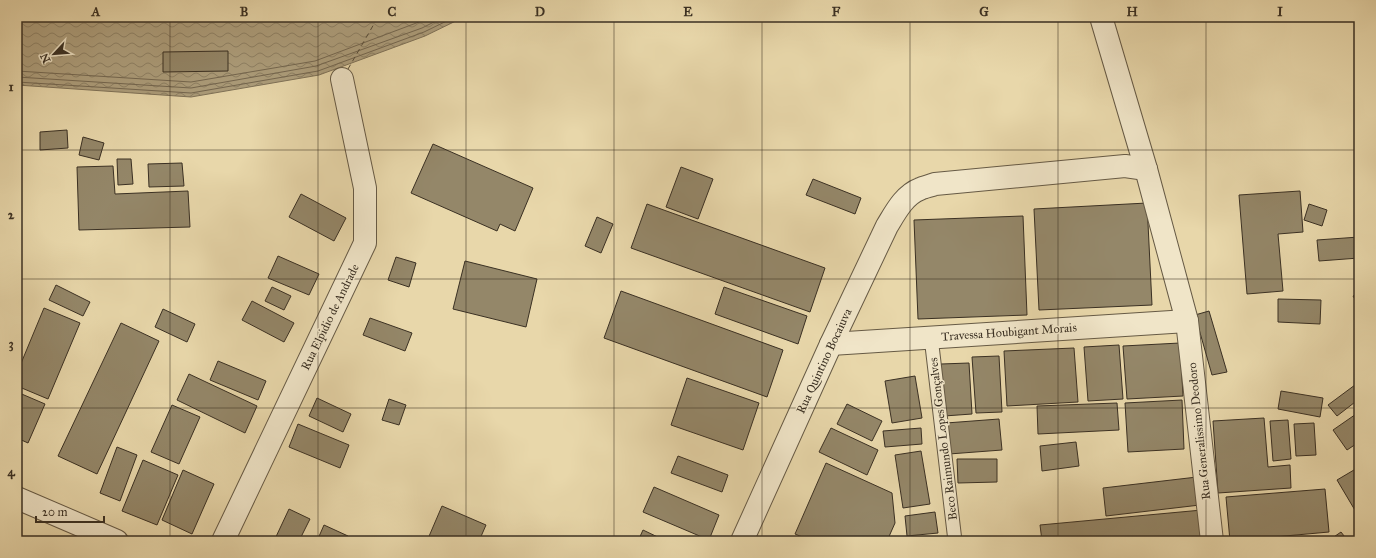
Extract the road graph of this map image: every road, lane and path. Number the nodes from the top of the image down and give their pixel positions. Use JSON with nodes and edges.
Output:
{"nodes":[{"id":1,"x":1101,"y":17,"type":"edge"},
{"id":2,"x":342,"y":79,"type":"dead end"},
{"id":3,"x":1146,"y":169,"type":"junction"},
{"id":4,"x":1187,"y":320,"type":"junction"},
{"id":5,"x":931,"y":337,"type":"junction"},
{"id":6,"x":831,"y":344,"type":"junction"},
{"id":7,"x":17,"y":498,"type":"edge"},
{"id":8,"x":117,"y":541,"type":"edge"},
{"id":9,"x":223,"y":541,"type":"edge"},
{"id":10,"x":742,"y":541,"type":"edge"},
{"id":11,"x":955,"y":541,"type":"edge"},
{"id":12,"x":1212,"y":541,"type":"edge"}],
"edges":[{"from":1,"to":3,"type":"street","name":"Rua Generalissimo Deodoro"},
{"from":2,"to":9,"type":"street","name":"Rua Elpidio de Andrade"},
{"from":3,"to":4,"type":"street","name":"Rua Generalissimo Deodoro"},
{"from":3,"to":6,"type":"street","name":"Rua Quintino Bocaiuva"},
{"from":4,"to":5,"type":"street","name":"Travessa Houbigant Morais"},
{"from":4,"to":12,"type":"street","name":"Rua Generalissimo Deodoro"},
{"from":5,"to":6,"type":"street","name":"Travessa Houbigant Morais"},
{"from":5,"to":11,"type":"lane","name":"Beco Raimundo Lopes Gonçalves"},
{"from":6,"to":10,"type":"street","name":"Rua Quintino Bocaiuva"},
{"from":7,"to":8,"type":"street"}]}
